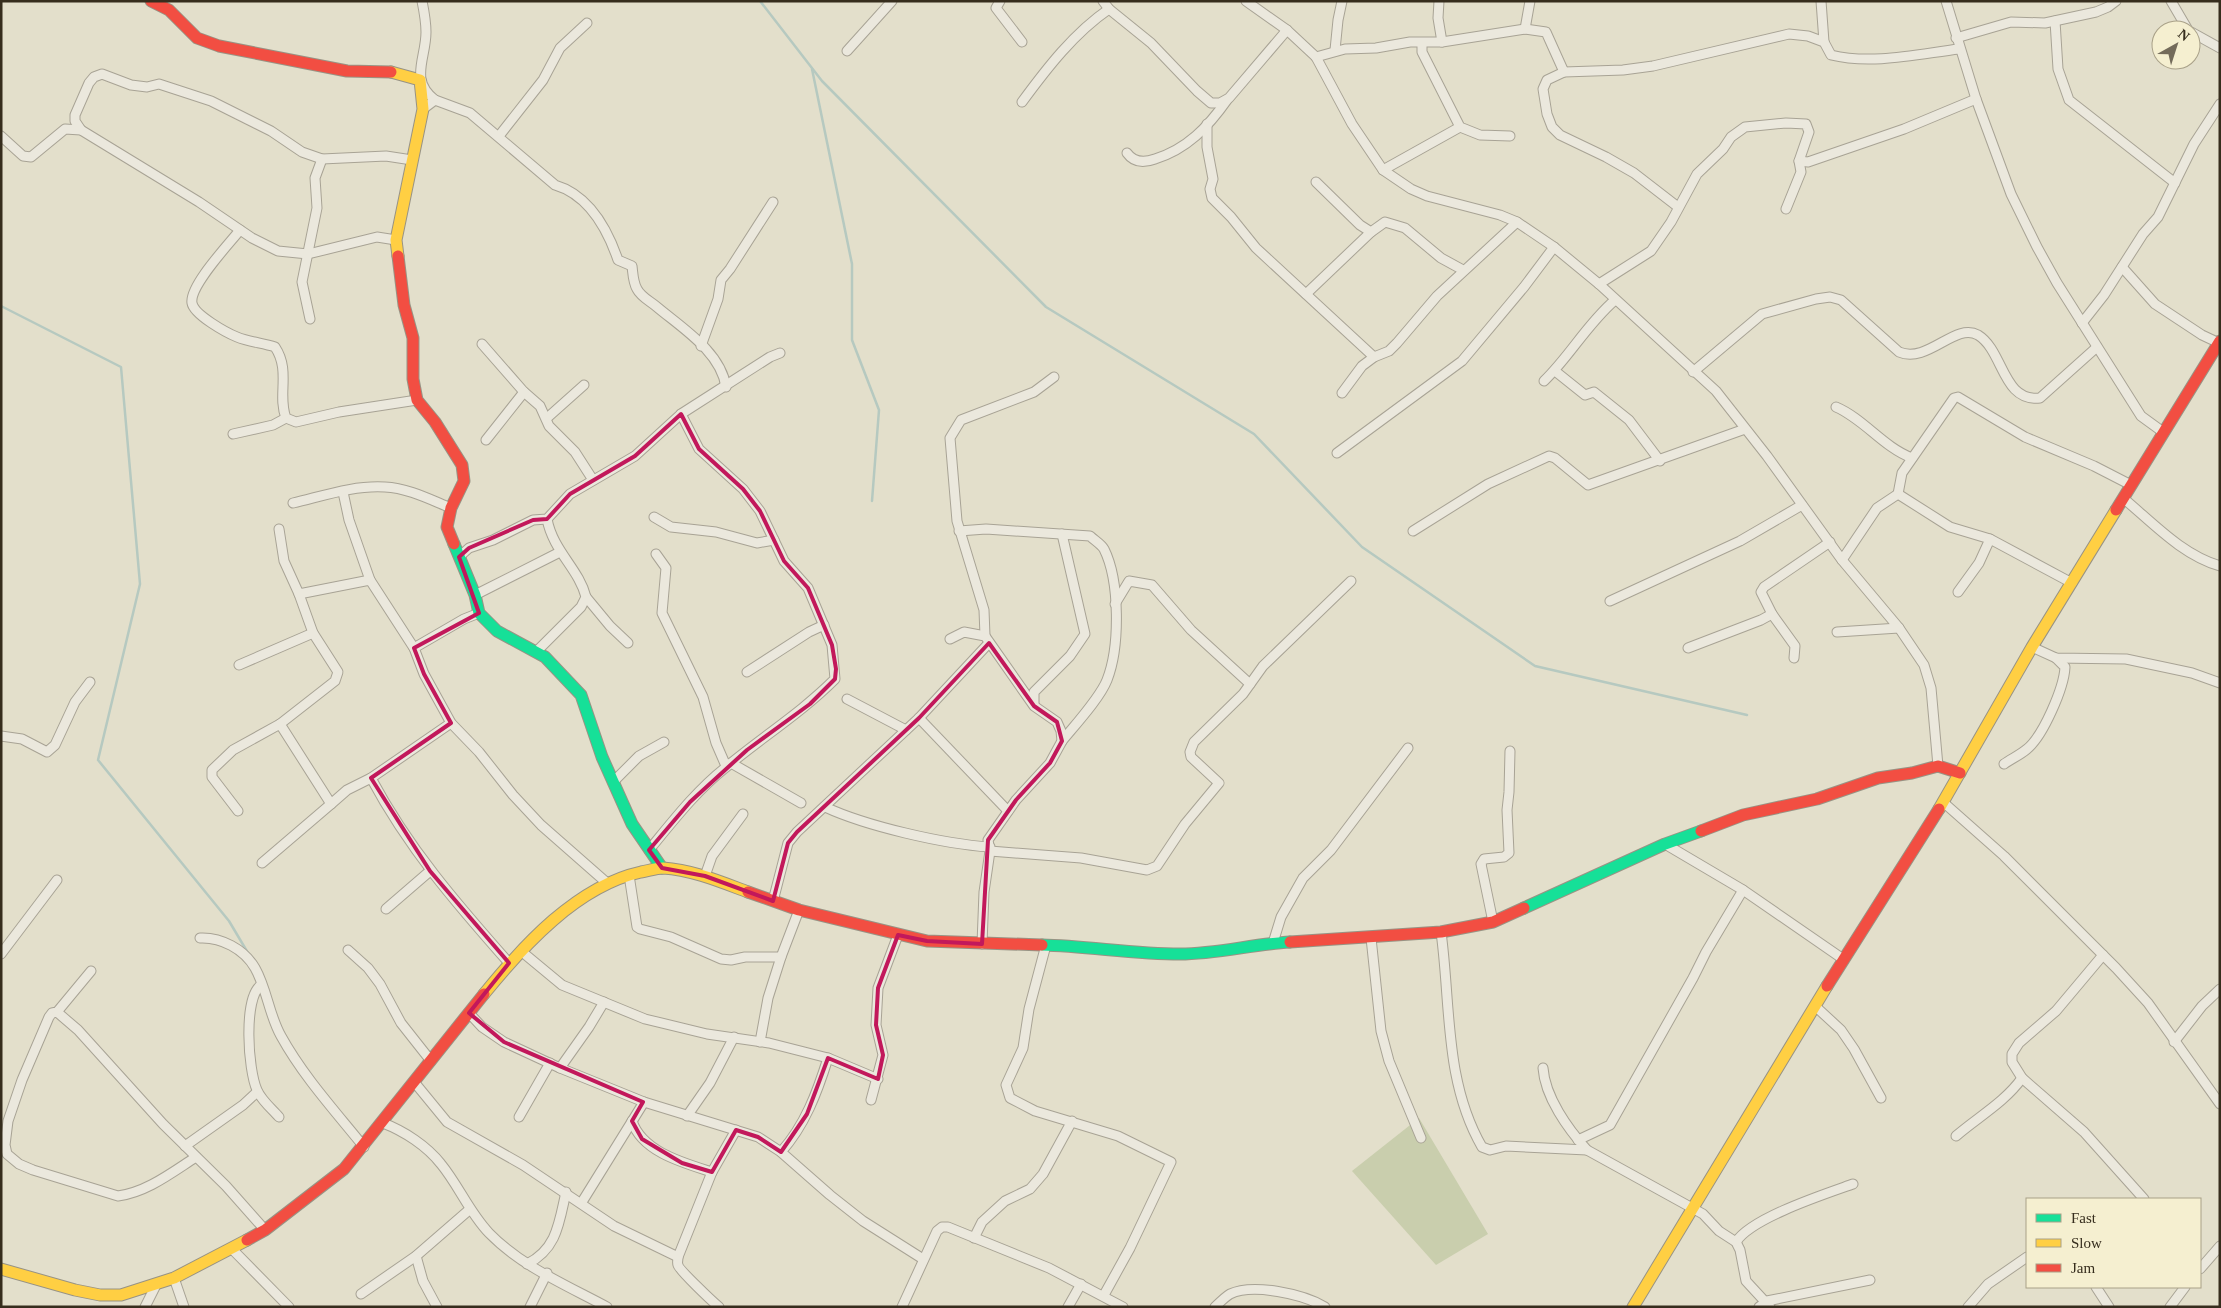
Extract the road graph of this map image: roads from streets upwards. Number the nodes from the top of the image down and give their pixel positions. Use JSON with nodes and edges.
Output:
{"nodes":[{"id":1,"x":151,"y":1,"type":"edge"},
{"id":2,"x":422,"y":1,"type":"edge"},
{"id":3,"x":892,"y":1,"type":"edge"},
{"id":4,"x":1000,"y":1,"type":"edge"},
{"id":5,"x":1103,"y":1,"type":"edge"},
{"id":6,"x":1246,"y":1,"type":"edge"},
{"id":7,"x":1342,"y":1,"type":"edge"},
{"id":8,"x":1439,"y":1,"type":"edge"},
{"id":9,"x":1530,"y":1,"type":"edge"},
{"id":10,"x":1821,"y":1,"type":"edge"},
{"id":11,"x":1946,"y":1,"type":"edge"},
{"id":12,"x":2116,"y":1,"type":"edge"},
{"id":13,"x":2171,"y":1,"type":"edge"},
{"id":14,"x":1109,"y":9,"type":"junction"},
{"id":15,"x":2183,"y":20,"type":"edge"},
{"id":16,"x":2055,"y":21,"type":"junction"},
{"id":17,"x":587,"y":23,"type":"dead end"},
{"id":18,"x":1525,"y":29,"type":"junction"},
{"id":19,"x":1287,"y":30,"type":"junction"},
{"id":20,"x":2201,"y":37,"type":"edge"},
{"id":21,"x":1956,"y":38,"type":"junction"},
{"id":22,"x":1022,"y":42,"type":"dead end"},
{"id":23,"x":1442,"y":42,"type":"junction"},
{"id":24,"x":1824,"y":42,"type":"junction"},
{"id":25,"x":1422,"y":43,"type":"junction"},
{"id":26,"x":1959,"y":48,"type":"junction"},
{"id":27,"x":2220,"y":48,"type":"edge"},
{"id":28,"x":1335,"y":50,"type":"junction"},
{"id":29,"x":846,"y":51,"type":"dead end"},
{"id":30,"x":1316,"y":57,"type":"junction"},
{"id":31,"x":1564,"y":72,"type":"junction"},
{"id":32,"x":420,"y":80,"type":"junction"},
{"id":33,"x":1229,"y":98,"type":"junction"},
{"id":34,"x":1976,"y":99,"type":"junction"},
{"id":35,"x":435,"y":100,"type":"junction"},
{"id":36,"x":1022,"y":102,"type":"dead end"},
{"id":37,"x":2220,"y":104,"type":"edge"},
{"id":38,"x":423,"y":109,"type":"junction"},
{"id":39,"x":1207,"y":124,"type":"junction"},
{"id":40,"x":1460,"y":127,"type":"junction"},
{"id":41,"x":81,"y":130,"type":"junction"},
{"id":42,"x":1,"y":136,"type":"edge"},
{"id":43,"x":500,"y":136,"type":"junction"},
{"id":44,"x":1510,"y":136,"type":"dead end"},
{"id":45,"x":1127,"y":153,"type":"dead end"},
{"id":46,"x":322,"y":159,"type":"junction"},
{"id":47,"x":412,"y":160,"type":"junction"},
{"id":48,"x":1799,"y":161,"type":"junction"},
{"id":49,"x":1383,"y":170,"type":"junction"},
{"id":50,"x":1316,"y":182,"type":"dead end"},
{"id":51,"x":2174,"y":183,"type":"junction"},
{"id":52,"x":773,"y":202,"type":"dead end"},
{"id":53,"x":1678,"y":207,"type":"junction"},
{"id":54,"x":1786,"y":208,"type":"dead end"},
{"id":55,"x":1517,"y":222,"type":"junction"},
{"id":56,"x":240,"y":230,"type":"junction"},
{"id":57,"x":1371,"y":232,"type":"junction"},
{"id":58,"x":396,"y":240,"type":"junction"},
{"id":59,"x":1554,"y":247,"type":"junction"},
{"id":60,"x":308,"y":254,"type":"junction"},
{"id":61,"x":2122,"y":267,"type":"junction"},
{"id":62,"x":1463,"y":270,"type":"junction"},
{"id":63,"x":1599,"y":284,"type":"junction"},
{"id":64,"x":1306,"y":294,"type":"junction"},
{"id":65,"x":1616,"y":300,"type":"junction"},
{"id":66,"x":310,"y":318,"type":"dead end"},
{"id":67,"x":2082,"y":323,"type":"junction"},
{"id":68,"x":482,"y":344,"type":"dead end"},
{"id":69,"x":701,"y":346,"type":"junction"},
{"id":70,"x":2098,"y":347,"type":"junction"},
{"id":71,"x":2218,"y":348,"type":"edge"},
{"id":72,"x":780,"y":353,"type":"dead end"},
{"id":73,"x":1374,"y":357,"type":"junction"},
{"id":74,"x":1555,"y":371,"type":"junction"},
{"id":75,"x":1693,"y":372,"type":"junction"},
{"id":76,"x":1054,"y":377,"type":"dead end"},
{"id":77,"x":1544,"y":381,"type":"dead end"},
{"id":78,"x":584,"y":385,"type":"dead end"},
{"id":79,"x":726,"y":387,"type":"junction"},
{"id":80,"x":524,"y":392,"type":"junction"},
{"id":81,"x":1342,"y":394,"type":"dead end"},
{"id":82,"x":417,"y":400,"type":"junction"},
{"id":83,"x":1836,"y":407,"type":"dead end"},
{"id":84,"x":682,"y":414,"type":"junction"},
{"id":85,"x":286,"y":418,"type":"junction"},
{"id":86,"x":547,"y":418,"type":"junction"},
{"id":87,"x":1745,"y":429,"type":"junction"},
{"id":88,"x":2163,"y":432,"type":"junction"},
{"id":89,"x":233,"y":434,"type":"dead end"},
{"id":90,"x":486,"y":440,"type":"dead end"},
{"id":91,"x":1337,"y":453,"type":"dead end"},
{"id":92,"x":1912,"y":458,"type":"junction"},
{"id":93,"x":1660,"y":461,"type":"junction"},
{"id":94,"x":594,"y":480,"type":"junction"},
{"id":95,"x":2131,"y":485,"type":"junction"},
{"id":96,"x":343,"y":492,"type":"junction"},
{"id":97,"x":1898,"y":494,"type":"junction"},
{"id":98,"x":2123,"y":498,"type":"junction"},
{"id":99,"x":293,"y":503,"type":"dead end"},
{"id":100,"x":1802,"y":505,"type":"junction"},
{"id":101,"x":452,"y":508,"type":"junction"},
{"id":102,"x":654,"y":517,"type":"dead end"},
{"id":103,"x":546,"y":519,"type":"junction"},
{"id":104,"x":279,"y":529,"type":"dead end"},
{"id":105,"x":959,"y":531,"type":"junction"},
{"id":106,"x":1413,"y":532,"type":"dead end"},
{"id":107,"x":1062,"y":534,"type":"junction"},
{"id":108,"x":1990,"y":539,"type":"junction"},
{"id":109,"x":774,"y":540,"type":"junction"},
{"id":110,"x":1830,"y":542,"type":"junction"},
{"id":111,"x":560,"y":552,"type":"junction"},
{"id":112,"x":656,"y":554,"type":"dead end"},
{"id":113,"x":459,"y":558,"type":"junction"},
{"id":114,"x":1842,"y":560,"type":"junction"},
{"id":115,"x":2220,"y":566,"type":"edge"},
{"id":116,"x":370,"y":580,"type":"junction"},
{"id":117,"x":1351,"y":581,"type":"dead end"},
{"id":118,"x":2072,"y":583,"type":"junction"},
{"id":119,"x":1958,"y":592,"type":"dead end"},
{"id":120,"x":299,"y":594,"type":"junction"},
{"id":121,"x":475,"y":595,"type":"junction"},
{"id":122,"x":586,"y":597,"type":"junction"},
{"id":123,"x":1610,"y":600,"type":"dead end"},
{"id":124,"x":1115,"y":605,"type":"junction"},
{"id":125,"x":479,"y":613,"type":"junction"},
{"id":126,"x":1772,"y":614,"type":"junction"},
{"id":127,"x":824,"y":625,"type":"junction"},
{"id":128,"x":1899,"y":628,"type":"junction"},
{"id":129,"x":1837,"y":632,"type":"dead end"},
{"id":130,"x":313,"y":633,"type":"junction"},
{"id":131,"x":950,"y":639,"type":"dead end"},
{"id":132,"x":987,"y":640,"type":"junction"},
{"id":133,"x":628,"y":643,"type":"dead end"},
{"id":134,"x":2032,"y":647,"type":"junction"},
{"id":135,"x":414,"y":648,"type":"junction"},
{"id":136,"x":1688,"y":648,"type":"dead end"},
{"id":137,"x":536,"y":652,"type":"junction"},
{"id":138,"x":1794,"y":658,"type":"dead end"},
{"id":139,"x":2056,"y":658,"type":"junction"},
{"id":140,"x":239,"y":665,"type":"dead end"},
{"id":141,"x":747,"y":672,"type":"dead end"},
{"id":142,"x":90,"y":682,"type":"dead end"},
{"id":143,"x":2220,"y":683,"type":"edge"},
{"id":144,"x":1250,"y":684,"type":"junction"},
{"id":145,"x":847,"y":699,"type":"dead end"},
{"id":146,"x":1034,"y":706,"type":"junction"},
{"id":147,"x":919,"y":718,"type":"junction"},
{"id":148,"x":280,"y":724,"type":"junction"},
{"id":149,"x":452,"y":724,"type":"junction"},
{"id":150,"x":906,"y":730,"type":"junction"},
{"id":151,"x":1,"y":736,"type":"edge"},
{"id":152,"x":1062,"y":741,"type":"junction"},
{"id":153,"x":664,"y":742,"type":"dead end"},
{"id":154,"x":1408,"y":748,"type":"dead end"},
{"id":155,"x":1510,"y":751,"type":"dead end"},
{"id":156,"x":2004,"y":764,"type":"dead end"},
{"id":157,"x":728,"y":765,"type":"junction"},
{"id":158,"x":1938,"y":766,"type":"junction"},
{"id":159,"x":1960,"y":773,"type":"junction"},
{"id":160,"x":371,"y":778,"type":"junction"},
{"id":161,"x":614,"y":782,"type":"junction"},
{"id":162,"x":1944,"y":802,"type":"junction"},
{"id":163,"x":331,"y":804,"type":"junction"},
{"id":164,"x":802,"y":804,"type":"dead end"},
{"id":165,"x":825,"y":807,"type":"junction"},
{"id":166,"x":238,"y":811,"type":"dead end"},
{"id":167,"x":1008,"y":811,"type":"junction"},
{"id":168,"x":744,"y":814,"type":"dead end"},
{"id":169,"x":1665,"y":844,"type":"junction"},
{"id":170,"x":990,"y":849,"type":"junction"},
{"id":171,"x":649,"y":850,"type":"junction"},
{"id":172,"x":262,"y":863,"type":"dead end"},
{"id":173,"x":662,"y":868,"type":"junction"},
{"id":174,"x":430,"y":871,"type":"junction"},
{"id":175,"x":628,"y":875,"type":"junction"},
{"id":176,"x":705,"y":876,"type":"junction"},
{"id":177,"x":57,"y":880,"type":"dead end"},
{"id":178,"x":607,"y":883,"type":"junction"},
{"id":179,"x":1743,"y":890,"type":"junction"},
{"id":180,"x":772,"y":901,"type":"junction"},
{"id":181,"x":386,"y":909,"type":"dead end"},
{"id":182,"x":799,"y":910,"type":"junction"},
{"id":183,"x":1493,"y":922,"type":"junction"},
{"id":184,"x":1441,"y":932,"type":"junction"},
{"id":185,"x":898,"y":935,"type":"junction"},
{"id":186,"x":200,"y":938,"type":"dead end"},
{"id":187,"x":1371,"y":938,"type":"junction"},
{"id":188,"x":1273,"y":943,"type":"junction"},
{"id":189,"x":982,"y":944,"type":"junction"},
{"id":190,"x":1046,"y":945,"type":"junction"},
{"id":191,"x":348,"y":950,"type":"dead end"},
{"id":192,"x":521,"y":951,"type":"junction"},
{"id":193,"x":1,"y":954,"type":"edge"},
{"id":194,"x":2103,"y":955,"type":"junction"},
{"id":195,"x":781,"y":957,"type":"junction"},
{"id":196,"x":1843,"y":959,"type":"junction"},
{"id":197,"x":509,"y":963,"type":"junction"},
{"id":198,"x":91,"y":971,"type":"dead end"},
{"id":199,"x":261,"y":985,"type":"junction"},
{"id":200,"x":2220,"y":988,"type":"edge"},
{"id":201,"x":604,"y":1002,"type":"junction"},
{"id":202,"x":1814,"y":1006,"type":"junction"},
{"id":203,"x":57,"y":1012,"type":"junction"},
{"id":204,"x":470,"y":1013,"type":"junction"},
{"id":205,"x":734,"y":1038,"type":"junction"},
{"id":206,"x":760,"y":1042,"type":"junction"},
{"id":207,"x":2174,"y":1042,"type":"junction"},
{"id":208,"x":828,"y":1058,"type":"junction"},
{"id":209,"x":431,"y":1061,"type":"junction"},
{"id":210,"x":550,"y":1063,"type":"junction"},
{"id":211,"x":560,"y":1068,"type":"junction"},
{"id":212,"x":1543,"y":1068,"type":"dead end"},
{"id":213,"x":2022,"y":1078,"type":"junction"},
{"id":214,"x":878,"y":1079,"type":"junction"},
{"id":215,"x":415,"y":1083,"type":"junction"},
{"id":216,"x":257,"y":1092,"type":"junction"},
{"id":217,"x":1881,"y":1098,"type":"dead end"},
{"id":218,"x":871,"y":1100,"type":"dead end"},
{"id":219,"x":644,"y":1102,"type":"junction"},
{"id":220,"x":2220,"y":1104,"type":"edge"},
{"id":221,"x":687,"y":1116,"type":"junction"},
{"id":222,"x":279,"y":1117,"type":"dead end"},
{"id":223,"x":519,"y":1117,"type":"dead end"},
{"id":224,"x":632,"y":1121,"type":"junction"},
{"id":225,"x":1072,"y":1121,"type":"junction"},
{"id":226,"x":383,"y":1123,"type":"junction"},
{"id":227,"x":736,"y":1130,"type":"junction"},
{"id":228,"x":1956,"y":1136,"type":"dead end"},
{"id":229,"x":1421,"y":1138,"type":"dead end"},
{"id":230,"x":1578,"y":1140,"type":"junction"},
{"id":231,"x":185,"y":1146,"type":"junction"},
{"id":232,"x":364,"y":1147,"type":"junction"},
{"id":233,"x":1587,"y":1150,"type":"junction"},
{"id":234,"x":781,"y":1152,"type":"junction"},
{"id":235,"x":196,"y":1157,"type":"junction"},
{"id":236,"x":712,"y":1172,"type":"junction"},
{"id":237,"x":1853,"y":1184,"type":"dead end"},
{"id":238,"x":566,"y":1192,"type":"junction"},
{"id":239,"x":2140,"y":1198,"type":"edge"},
{"id":240,"x":582,"y":1202,"type":"junction"},
{"id":241,"x":1692,"y":1206,"type":"junction"},
{"id":242,"x":469,"y":1210,"type":"junction"},
{"id":243,"x":265,"y":1230,"type":"junction"},
{"id":244,"x":974,"y":1238,"type":"junction"},
{"id":245,"x":1736,"y":1242,"type":"junction"},
{"id":246,"x":2220,"y":1246,"type":"edge"},
{"id":247,"x":232,"y":1249,"type":"junction"},
{"id":248,"x":416,"y":1256,"type":"junction"},
{"id":249,"x":678,"y":1257,"type":"junction"},
{"id":250,"x":2026,"y":1257,"type":"edge"},
{"id":251,"x":923,"y":1259,"type":"junction"},
{"id":252,"x":527,"y":1264,"type":"junction"},
{"id":253,"x":2201,"y":1267,"type":"edge"},
{"id":254,"x":1,"y":1269,"type":"edge"},
{"id":255,"x":547,"y":1274,"type":"junction"},
{"id":256,"x":174,"y":1278,"type":"junction"},
{"id":257,"x":1870,"y":1280,"type":"dead end"},
{"id":258,"x":1081,"y":1284,"type":"junction"},
{"id":259,"x":156,"y":1285,"type":"junction"},
{"id":260,"x":2097,"y":1288,"type":"edge"},
{"id":261,"x":2184,"y":1288,"type":"edge"},
{"id":262,"x":361,"y":1294,"type":"dead end"},
{"id":263,"x":1104,"y":1295,"type":"junction"},
{"id":264,"x":1769,"y":1304,"type":"edge"},
{"id":265,"x":2172,"y":1305,"type":"edge"},
{"id":266,"x":145,"y":1307,"type":"edge"},
{"id":267,"x":184,"y":1307,"type":"edge"},
{"id":268,"x":289,"y":1307,"type":"edge"},
{"id":269,"x":437,"y":1307,"type":"edge"},
{"id":270,"x":530,"y":1307,"type":"edge"},
{"id":271,"x":607,"y":1307,"type":"edge"},
{"id":272,"x":719,"y":1307,"type":"edge"},
{"id":273,"x":902,"y":1307,"type":"edge"},
{"id":274,"x":1068,"y":1307,"type":"edge"},
{"id":275,"x":1123,"y":1307,"type":"edge"},
{"id":276,"x":1215,"y":1307,"type":"edge"},
{"id":277,"x":1325,"y":1307,"type":"edge"},
{"id":278,"x":1633,"y":1307,"type":"edge"},
{"id":279,"x":1758,"y":1307,"type":"edge"},
{"id":280,"x":1968,"y":1307,"type":"edge"},
{"id":281,"x":2110,"y":1307,"type":"edge"}],
"edges":[{"from":1,"to":32,"type":"street"},
{"from":2,"to":32,"type":"street"},
{"from":3,"to":29,"type":"street"},
{"from":4,"to":22,"type":"street"},
{"from":5,"to":14,"type":"street"},
{"from":6,"to":19,"type":"street"},
{"from":7,"to":28,"type":"street"},
{"from":8,"to":23,"type":"street"},
{"from":9,"to":18,"type":"street"},
{"from":10,"to":24,"type":"street"},
{"from":11,"to":21,"type":"street"},
{"from":12,"to":16,"type":"street"},
{"from":13,"to":15,"type":"street"},
{"from":14,"to":33,"type":"street"},
{"from":14,"to":36,"type":"street"},
{"from":16,"to":21,"type":"street"},
{"from":16,"to":51,"type":"street"},
{"from":17,"to":43,"type":"street"},
{"from":18,"to":23,"type":"street"},
{"from":18,"to":31,"type":"street"},
{"from":19,"to":30,"type":"street"},
{"from":19,"to":33,"type":"street"},
{"from":20,"to":27,"type":"street"},
{"from":21,"to":26,"type":"street"},
{"from":23,"to":25,"type":"street"},
{"from":24,"to":26,"type":"street"},
{"from":24,"to":31,"type":"street"},
{"from":25,"to":28,"type":"street"},
{"from":25,"to":40,"type":"street"},
{"from":26,"to":34,"type":"street"},
{"from":28,"to":30,"type":"street"},
{"from":30,"to":49,"type":"street"},
{"from":31,"to":53,"type":"street"},
{"from":32,"to":35,"type":"street"},
{"from":32,"to":38,"type":"street"},
{"from":33,"to":39,"type":"street"},
{"from":34,"to":48,"type":"street"},
{"from":34,"to":67,"type":"street"},
{"from":35,"to":38,"type":"street"},
{"from":35,"to":43,"type":"street"},
{"from":37,"to":51,"type":"street"},
{"from":38,"to":47,"type":"street"},
{"from":39,"to":45,"type":"street"},
{"from":39,"to":64,"type":"street"},
{"from":40,"to":44,"type":"street"},
{"from":40,"to":49,"type":"street"},
{"from":41,"to":42,"type":"street"},
{"from":41,"to":46,"type":"street"},
{"from":41,"to":56,"type":"street"},
{"from":43,"to":69,"type":"street"},
{"from":46,"to":47,"type":"street"},
{"from":46,"to":60,"type":"street"},
{"from":47,"to":58,"type":"street"},
{"from":48,"to":53,"type":"street"},
{"from":48,"to":54,"type":"street"},
{"from":49,"to":55,"type":"street"},
{"from":50,"to":57,"type":"street"},
{"from":51,"to":61,"type":"street"},
{"from":52,"to":69,"type":"street"},
{"from":53,"to":63,"type":"street"},
{"from":55,"to":59,"type":"street"},
{"from":55,"to":62,"type":"street"},
{"from":56,"to":60,"type":"street"},
{"from":56,"to":85,"type":"street"},
{"from":57,"to":62,"type":"street"},
{"from":57,"to":64,"type":"street"},
{"from":58,"to":60,"type":"street"},
{"from":58,"to":82,"type":"street"},
{"from":59,"to":63,"type":"street"},
{"from":59,"to":91,"type":"street"},
{"from":60,"to":66,"type":"street"},
{"from":61,"to":67,"type":"street"},
{"from":61,"to":71,"type":"street"},
{"from":62,"to":73,"type":"street"},
{"from":63,"to":65,"type":"street"},
{"from":64,"to":73,"type":"street"},
{"from":65,"to":74,"type":"street"},
{"from":65,"to":75,"type":"street"},
{"from":67,"to":70,"type":"street"},
{"from":68,"to":80,"type":"street"},
{"from":69,"to":79,"type":"street"},
{"from":70,"to":75,"type":"street"},
{"from":70,"to":88,"type":"street"},
{"from":71,"to":88,"type":"street"},
{"from":72,"to":79,"type":"street"},
{"from":73,"to":81,"type":"street"},
{"from":74,"to":77,"type":"street"},
{"from":74,"to":93,"type":"street"},
{"from":75,"to":87,"type":"street"},
{"from":76,"to":105,"type":"street"},
{"from":78,"to":86,"type":"street"},
{"from":79,"to":84,"type":"street"},
{"from":80,"to":86,"type":"street"},
{"from":80,"to":90,"type":"street"},
{"from":82,"to":85,"type":"street"},
{"from":82,"to":101,"type":"street"},
{"from":83,"to":92,"type":"street"},
{"from":84,"to":94,"type":"street"},
{"from":84,"to":109,"type":"street"},
{"from":85,"to":89,"type":"street"},
{"from":86,"to":94,"type":"street"},
{"from":87,"to":93,"type":"street"},
{"from":87,"to":100,"type":"street"},
{"from":88,"to":95,"type":"street"},
{"from":92,"to":95,"type":"street"},
{"from":92,"to":97,"type":"street"},
{"from":93,"to":106,"type":"street"},
{"from":94,"to":103,"type":"street"},
{"from":95,"to":98,"type":"street"},
{"from":96,"to":99,"type":"street"},
{"from":96,"to":101,"type":"street"},
{"from":96,"to":116,"type":"street"},
{"from":97,"to":108,"type":"street"},
{"from":97,"to":114,"type":"street"},
{"from":98,"to":115,"type":"street"},
{"from":98,"to":118,"type":"street"},
{"from":100,"to":110,"type":"street"},
{"from":100,"to":123,"type":"street"},
{"from":101,"to":113,"type":"street"},
{"from":102,"to":109,"type":"street"},
{"from":103,"to":111,"type":"street"},
{"from":103,"to":113,"type":"street"},
{"from":104,"to":120,"type":"street"},
{"from":105,"to":107,"type":"street"},
{"from":105,"to":132,"type":"street"},
{"from":107,"to":124,"type":"street"},
{"from":107,"to":146,"type":"street"},
{"from":108,"to":118,"type":"street"},
{"from":108,"to":119,"type":"street"},
{"from":109,"to":127,"type":"street"},
{"from":110,"to":114,"type":"street"},
{"from":110,"to":126,"type":"street"},
{"from":111,"to":121,"type":"street"},
{"from":111,"to":122,"type":"street"},
{"from":112,"to":157,"type":"street"},
{"from":113,"to":121,"type":"street"},
{"from":114,"to":128,"type":"street"},
{"from":116,"to":120,"type":"street"},
{"from":116,"to":135,"type":"street"},
{"from":117,"to":144,"type":"street"},
{"from":118,"to":134,"type":"street"},
{"from":120,"to":130,"type":"street"},
{"from":121,"to":125,"type":"street"},
{"from":122,"to":133,"type":"street"},
{"from":122,"to":137,"type":"street"},
{"from":124,"to":144,"type":"street"},
{"from":124,"to":152,"type":"street"},
{"from":125,"to":135,"type":"street"},
{"from":125,"to":137,"type":"street"},
{"from":126,"to":136,"type":"street"},
{"from":126,"to":138,"type":"street"},
{"from":127,"to":141,"type":"street"},
{"from":127,"to":157,"type":"street"},
{"from":128,"to":129,"type":"street"},
{"from":128,"to":158,"type":"street"},
{"from":130,"to":140,"type":"street"},
{"from":130,"to":148,"type":"street"},
{"from":131,"to":132,"type":"street"},
{"from":132,"to":146,"type":"street"},
{"from":132,"to":147,"type":"street"},
{"from":134,"to":139,"type":"street"},
{"from":134,"to":159,"type":"street"},
{"from":135,"to":149,"type":"street"},
{"from":137,"to":161,"type":"street"},
{"from":139,"to":143,"type":"street"},
{"from":139,"to":156,"type":"street"},
{"from":142,"to":151,"type":"street"},
{"from":144,"to":170,"type":"street"},
{"from":145,"to":150,"type":"street"},
{"from":146,"to":152,"type":"street"},
{"from":147,"to":150,"type":"street"},
{"from":147,"to":167,"type":"street"},
{"from":148,"to":163,"type":"street"},
{"from":148,"to":166,"type":"street"},
{"from":149,"to":160,"type":"street"},
{"from":149,"to":178,"type":"street"},
{"from":150,"to":165,"type":"street"},
{"from":152,"to":167,"type":"street"},
{"from":153,"to":161,"type":"street"},
{"from":154,"to":188,"type":"street"},
{"from":155,"to":183,"type":"street"},
{"from":157,"to":164,"type":"street"},
{"from":157,"to":171,"type":"street"},
{"from":158,"to":159,"type":"street"},
{"from":158,"to":169,"type":"street"},
{"from":159,"to":162,"type":"street"},
{"from":160,"to":163,"type":"street"},
{"from":160,"to":174,"type":"street"},
{"from":161,"to":171,"type":"street"},
{"from":162,"to":194,"type":"street"},
{"from":162,"to":196,"type":"street"},
{"from":163,"to":172,"type":"street"},
{"from":165,"to":170,"type":"street"},
{"from":165,"to":180,"type":"street"},
{"from":167,"to":170,"type":"street"},
{"from":168,"to":176,"type":"street"},
{"from":169,"to":179,"type":"street"},
{"from":169,"to":183,"type":"street"},
{"from":170,"to":189,"type":"street"},
{"from":171,"to":173,"type":"street"},
{"from":173,"to":175,"type":"street"},
{"from":173,"to":176,"type":"street"},
{"from":174,"to":181,"type":"street"},
{"from":174,"to":197,"type":"street"},
{"from":175,"to":178,"type":"street"},
{"from":175,"to":195,"type":"street"},
{"from":176,"to":180,"type":"street"},
{"from":177,"to":193,"type":"street"},
{"from":178,"to":192,"type":"street"},
{"from":179,"to":196,"type":"street"},
{"from":179,"to":230,"type":"street"},
{"from":180,"to":182,"type":"street"},
{"from":182,"to":185,"type":"street"},
{"from":182,"to":195,"type":"street"},
{"from":183,"to":184,"type":"street"},
{"from":184,"to":187,"type":"street"},
{"from":184,"to":233,"type":"street"},
{"from":185,"to":189,"type":"street"},
{"from":185,"to":214,"type":"street"},
{"from":186,"to":199,"type":"street"},
{"from":187,"to":188,"type":"street"},
{"from":187,"to":229,"type":"street"},
{"from":188,"to":190,"type":"street"},
{"from":189,"to":190,"type":"street"},
{"from":190,"to":225,"type":"street"},
{"from":191,"to":209,"type":"street"},
{"from":192,"to":197,"type":"street"},
{"from":192,"to":201,"type":"street"},
{"from":194,"to":207,"type":"street"},
{"from":194,"to":213,"type":"street"},
{"from":195,"to":206,"type":"street"},
{"from":196,"to":202,"type":"street"},
{"from":197,"to":204,"type":"street"},
{"from":198,"to":203,"type":"street"},
{"from":199,"to":216,"type":"street"},
{"from":199,"to":232,"type":"street"},
{"from":200,"to":207,"type":"street"},
{"from":201,"to":205,"type":"street"},
{"from":201,"to":211,"type":"street"},
{"from":202,"to":217,"type":"street"},
{"from":202,"to":241,"type":"street"},
{"from":203,"to":231,"type":"street"},
{"from":203,"to":235,"type":"street"},
{"from":204,"to":209,"type":"street"},
{"from":204,"to":210,"type":"street"},
{"from":205,"to":206,"type":"street"},
{"from":205,"to":221,"type":"street"},
{"from":206,"to":208,"type":"street"},
{"from":207,"to":220,"type":"street"},
{"from":208,"to":214,"type":"street"},
{"from":208,"to":234,"type":"street"},
{"from":209,"to":215,"type":"street"},
{"from":210,"to":211,"type":"street"},
{"from":210,"to":223,"type":"street"},
{"from":211,"to":219,"type":"street"},
{"from":212,"to":230,"type":"street"},
{"from":213,"to":228,"type":"street"},
{"from":213,"to":239,"type":"street"},
{"from":214,"to":218,"type":"street"},
{"from":215,"to":226,"type":"street"},
{"from":215,"to":238,"type":"street"},
{"from":216,"to":222,"type":"street"},
{"from":216,"to":231,"type":"street"},
{"from":219,"to":221,"type":"street"},
{"from":219,"to":224,"type":"street"},
{"from":221,"to":227,"type":"street"},
{"from":224,"to":236,"type":"street"},
{"from":224,"to":240,"type":"street"},
{"from":225,"to":244,"type":"street"},
{"from":225,"to":263,"type":"street"},
{"from":226,"to":232,"type":"street"},
{"from":226,"to":242,"type":"street"},
{"from":227,"to":234,"type":"street"},
{"from":227,"to":236,"type":"street"},
{"from":230,"to":233,"type":"street"},
{"from":231,"to":235,"type":"street"},
{"from":232,"to":243,"type":"street"},
{"from":233,"to":241,"type":"street"},
{"from":234,"to":251,"type":"street"},
{"from":235,"to":243,"type":"street"},
{"from":236,"to":249,"type":"street"},
{"from":237,"to":245,"type":"street"},
{"from":238,"to":240,"type":"street"},
{"from":238,"to":252,"type":"street"},
{"from":240,"to":249,"type":"street"},
{"from":241,"to":245,"type":"street"},
{"from":241,"to":278,"type":"street"},
{"from":242,"to":248,"type":"street"},
{"from":242,"to":252,"type":"street"},
{"from":243,"to":247,"type":"street"},
{"from":244,"to":251,"type":"street"},
{"from":244,"to":258,"type":"street"},
{"from":245,"to":264,"type":"street"},
{"from":246,"to":253,"type":"street"},
{"from":247,"to":256,"type":"street"},
{"from":247,"to":268,"type":"street"},
{"from":248,"to":262,"type":"street"},
{"from":248,"to":269,"type":"street"},
{"from":249,"to":272,"type":"street"},
{"from":250,"to":280,"type":"street"},
{"from":251,"to":273,"type":"street"},
{"from":252,"to":255,"type":"street"},
{"from":254,"to":259,"type":"street"},
{"from":255,"to":270,"type":"street"},
{"from":255,"to":271,"type":"street"},
{"from":256,"to":259,"type":"street"},
{"from":256,"to":267,"type":"street"},
{"from":257,"to":264,"type":"street"},
{"from":258,"to":263,"type":"street"},
{"from":258,"to":274,"type":"street"},
{"from":259,"to":266,"type":"street"},
{"from":260,"to":281,"type":"street"},
{"from":261,"to":265,"type":"street"},
{"from":263,"to":275,"type":"street"},
{"from":264,"to":279,"type":"street"},
{"from":276,"to":277,"type":"street"}]}
